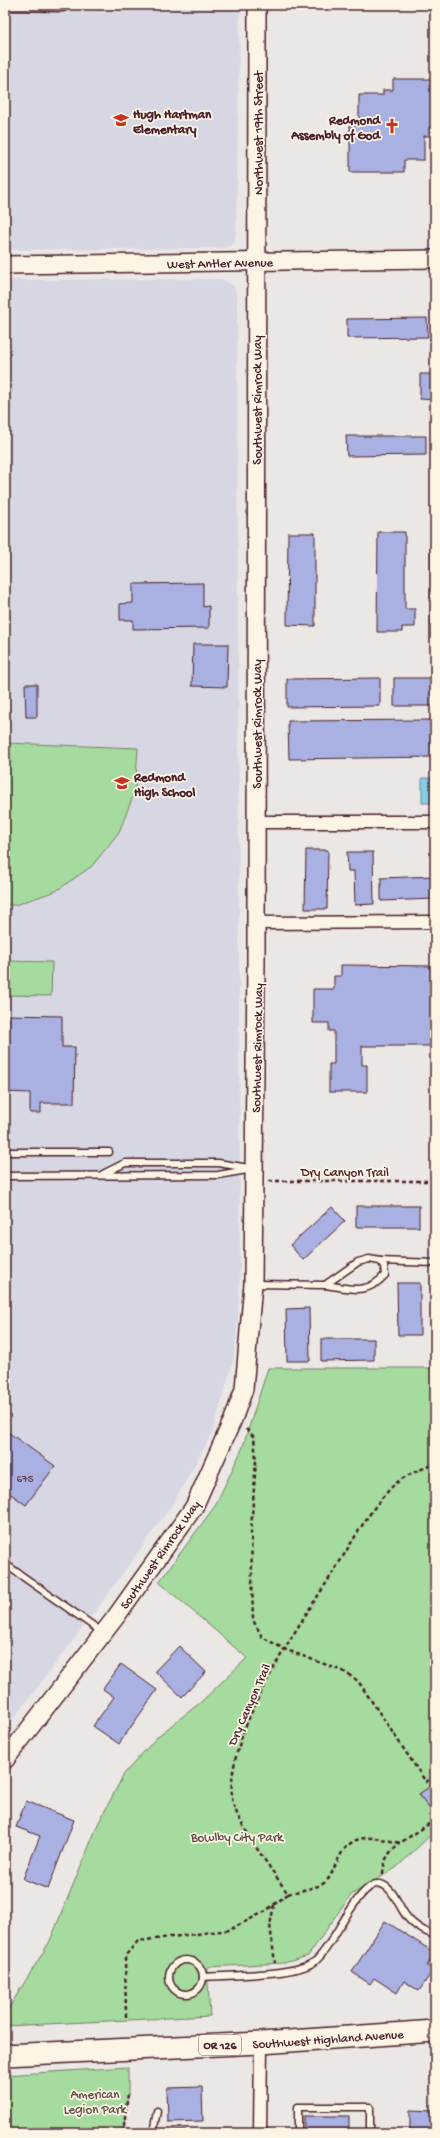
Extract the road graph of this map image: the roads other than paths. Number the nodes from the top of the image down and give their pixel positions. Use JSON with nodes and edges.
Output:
{"nodes":[{"id":1,"x":68,"y":5,"type":"edge"},
{"id":2,"x":257,"y":5,"type":"edge"},
{"id":3,"x":5,"y":7,"type":"edge"},
{"id":4,"x":435,"y":259,"type":"edge"},
{"id":5,"x":256,"y":262,"type":"junction"},
{"id":6,"x":5,"y":265,"type":"edge"},
{"id":7,"x":257,"y":822,"type":"junction"},
{"id":8,"x":435,"y":822,"type":"edge"},
{"id":9,"x":435,"y":922,"type":"edge"},
{"id":10,"x":257,"y":923,"type":"junction"},
{"id":11,"x":5,"y":1152,"type":"edge"},
{"id":12,"x":109,"y":1152,"type":"dead end"},
{"id":13,"x":102,"y":1175,"type":"junction"},
{"id":14,"x":254,"y":1175,"type":"junction"},
{"id":15,"x":5,"y":1176,"type":"edge"},
{"id":16,"x":380,"y":1261,"type":"junction"},
{"id":17,"x":435,"y":1263,"type":"edge"},
{"id":18,"x":253,"y":1284,"type":"junction"},
{"id":19,"x":325,"y":1285,"type":"junction"},
{"id":20,"x":5,"y":1564,"type":"edge"},
{"id":21,"x":103,"y":1633,"type":"junction"},
{"id":22,"x":5,"y":1760,"type":"edge"},
{"id":23,"x":435,"y":1935,"type":"edge"},
{"id":24,"x":203,"y":1977,"type":"junction"},
{"id":25,"x":435,"y":2031,"type":"edge"},
{"id":26,"x":261,"y":2043,"type":"junction"},
{"id":27,"x":5,"y":2055,"type":"edge"},
{"id":28,"x":157,"y":2111,"type":"dead end"},
{"id":29,"x":153,"y":2133,"type":"edge"},
{"id":30,"x":260,"y":2133,"type":"edge"},
{"id":31,"x":298,"y":2133,"type":"edge"},
{"id":32,"x":370,"y":2133,"type":"edge"}],
"edges":[{"from":1,"to":3,"type":"lane"},
{"from":2,"to":5,"type":"main road","name":"Northwest 19th Street"},
{"from":4,"to":5,"type":"main road","name":"West Antler Avenue"},
{"from":5,"to":6,"type":"main road","name":"West Antler Avenue"},
{"from":5,"to":7,"type":"main road","name":"Southwest Rimrock Way"},
{"from":7,"to":8,"type":"street"},
{"from":7,"to":10,"type":"main road","name":"Southwest Rimrock Way"},
{"from":9,"to":10,"type":"street"},
{"from":10,"to":14,"type":"main road","name":"Southwest Rimrock Way"},
{"from":11,"to":12,"type":"lane"},
{"from":13,"to":14,"type":"lane"},
{"from":13,"to":14,"type":"lane"},
{"from":13,"to":15,"type":"lane"},
{"from":14,"to":18,"type":"main road","name":"Southwest Rimrock Way"},
{"from":16,"to":17,"type":"lane"},
{"from":16,"to":19,"type":"lane"},
{"from":16,"to":19,"type":"lane"},
{"from":18,"to":19,"type":"lane"},
{"from":18,"to":21,"type":"main road","name":"Southwest Rimrock Way"},
{"from":20,"to":21,"type":"lane"},
{"from":21,"to":22,"type":"main road","name":"Southwest Rimrock Way"},
{"from":23,"to":24,"type":"lane"},
{"from":24,"to":24,"type":"lane"},
{"from":25,"to":26,"type":"highway","name":"Southwest Highland Avenue","number":"OR 126"},
{"from":26,"to":27,"type":"highway","name":"Southwest Highland Avenue","number":"OR 126"},
{"from":26,"to":30,"type":"street"},
{"from":28,"to":29,"type":"lane"},
{"from":31,"to":32,"type":"lane"}]}
